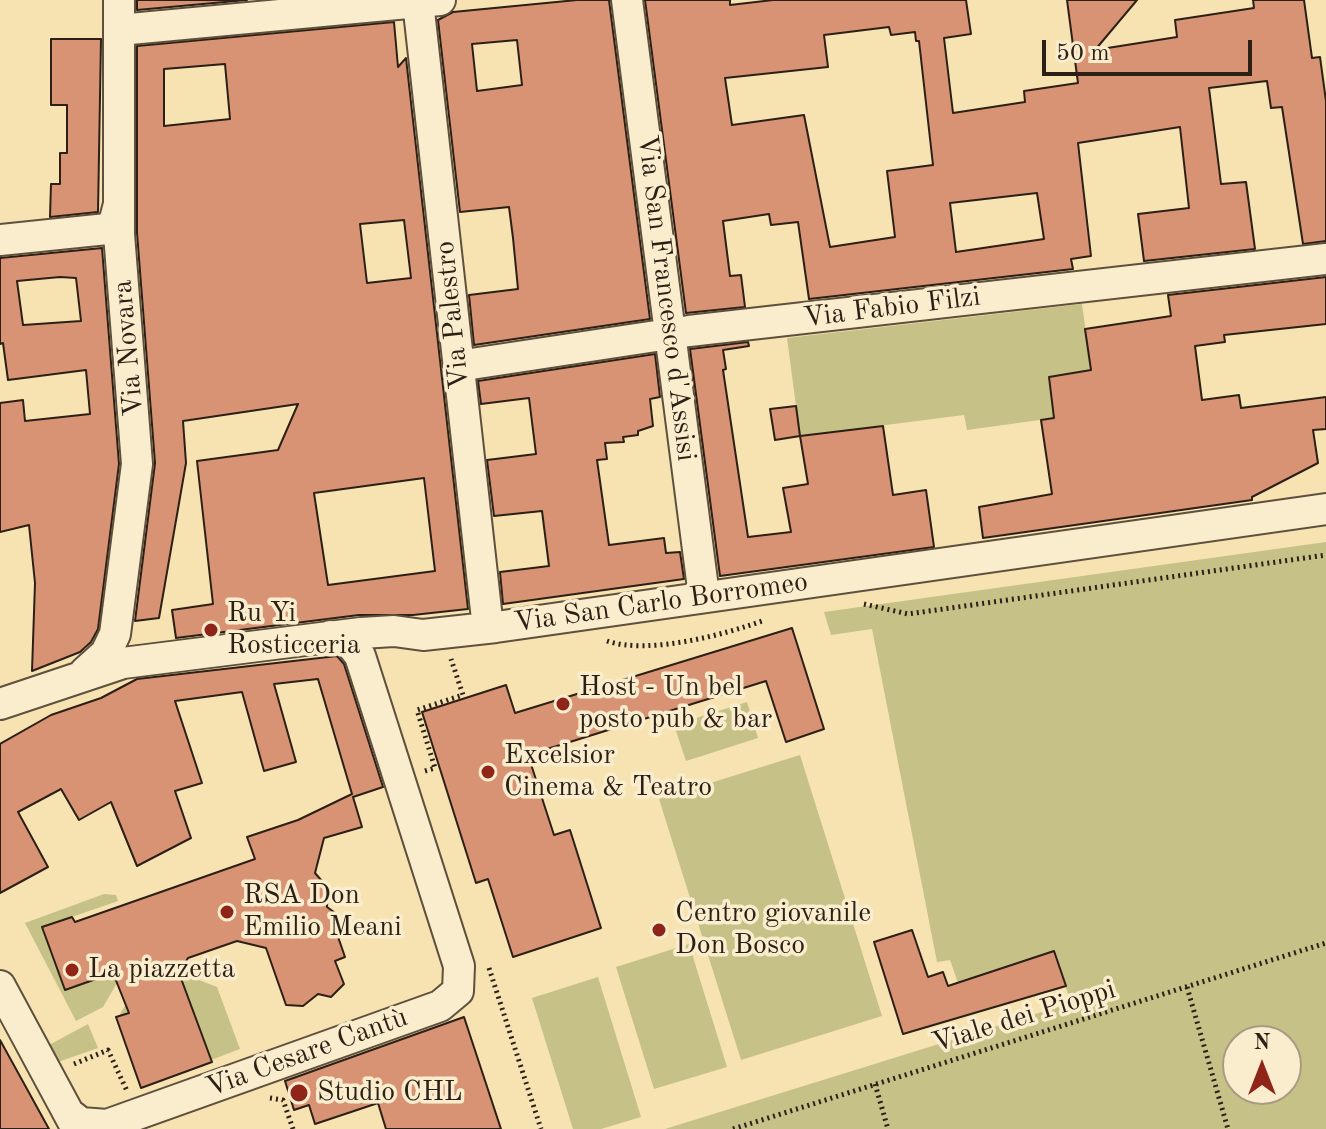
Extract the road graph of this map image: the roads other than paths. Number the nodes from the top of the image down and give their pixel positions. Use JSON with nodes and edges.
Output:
{"nodes":[{"id":1,"x":627,"y":0,"type":"edge"},
{"id":2,"x":429,"y":1,"type":"edge"},
{"id":3,"x":119,"y":15,"type":"edge"},
{"id":4,"x":119,"y":204,"type":"junction"},
{"id":5,"x":0,"y":240,"type":"edge"},
{"id":6,"x":1326,"y":259,"type":"edge"},
{"id":7,"x":671,"y":336,"type":"junction"},
{"id":8,"x":458,"y":366,"type":"junction"},
{"id":9,"x":1326,"y":509,"type":"edge"},
{"id":10,"x":704,"y":596,"type":"junction"},
{"id":11,"x":488,"y":628,"type":"junction"},
{"id":12,"x":423,"y":635,"type":"junction"},
{"id":13,"x":330,"y":636,"type":"junction"},
{"id":14,"x":76,"y":677,"type":"junction"},
{"id":15,"x":371,"y":692,"type":"junction"},
{"id":16,"x":0,"y":704,"type":"edge"},
{"id":17,"x":0,"y":986,"type":"edge"},
{"id":18,"x":141,"y":1103,"type":"junction"},
{"id":19,"x":74,"y":1122,"type":"edge"},
{"id":20,"x":128,"y":1129,"type":"edge"}],
"edges":[{"from":1,"to":7,"type":"street","name":"Via San Francesco d'Assisi"},
{"from":2,"to":3,"type":"street"},
{"from":2,"to":8,"type":"street","name":"Via Palestro"},
{"from":3,"to":4,"type":"street","name":"Via Novara"},
{"from":4,"to":5,"type":"street"},
{"from":4,"to":14,"type":"street","name":"Via Novara"},
{"from":6,"to":7,"type":"street","name":"Via Fabio Filzi"},
{"from":7,"to":8,"type":"street","name":"Via Fabio Filzi"},
{"from":7,"to":10,"type":"street","name":"Via San Francesco d'Assisi"},
{"from":8,"to":11,"type":"street","name":"Via Palestro"},
{"from":9,"to":10,"type":"street","name":"Via San Carlo Borromeo"},
{"from":10,"to":11,"type":"street","name":"Via San Carlo Borromeo"},
{"from":11,"to":12,"type":"street","name":"Via San Carlo Borromeo"},
{"from":12,"to":13,"type":"street","name":"Via San Carlo Borromeo"},
{"from":12,"to":15,"type":"street"},
{"from":13,"to":14,"type":"street","name":"Via San Carlo Borromeo"},
{"from":13,"to":15,"type":"street"},
{"from":14,"to":16,"type":"street","name":"Via San Carlo Borromeo"},
{"from":15,"to":18,"type":"street","name":"Via Cesare Cantù"},
{"from":17,"to":19,"type":"street"},
{"from":18,"to":19,"type":"street","name":"Via Cesare Cantù"},
{"from":18,"to":20,"type":"street","name":"Via Cesare Cantù"}]}
